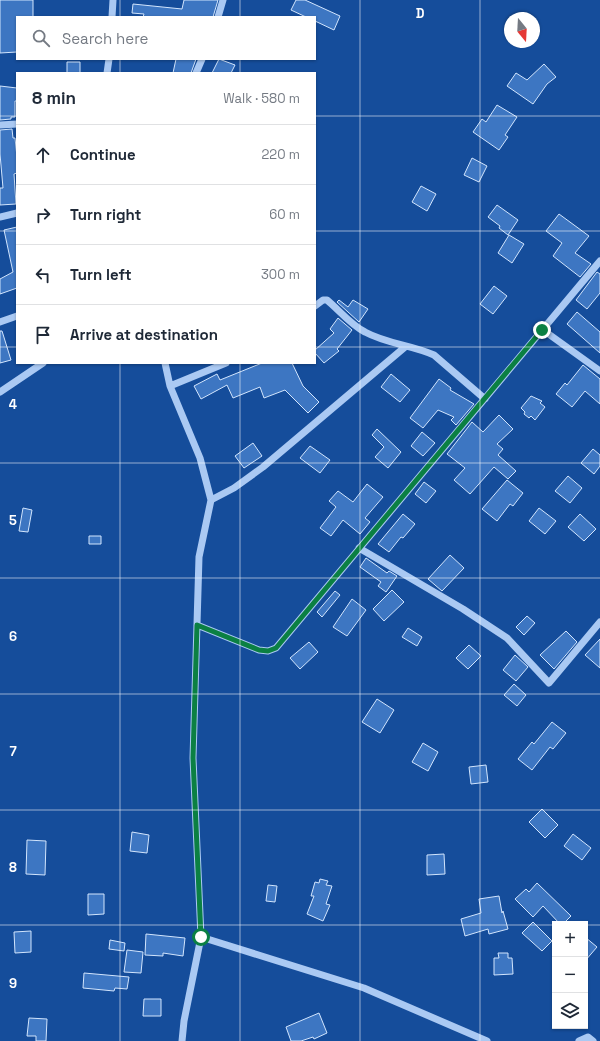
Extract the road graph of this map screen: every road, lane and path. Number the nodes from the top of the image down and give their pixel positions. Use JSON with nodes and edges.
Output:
{"nodes":[{"id":1,"x":113,"y":0,"type":"edge"},
{"id":2,"x":223,"y":0,"type":"edge"},
{"id":3,"x":112,"y":16,"type":"edge"},
{"id":4,"x":218,"y":16,"type":"edge"},
{"id":5,"x":108,"y":60,"type":"edge"},
{"id":6,"x":202,"y":60,"type":"edge"},
{"id":7,"x":108,"y":72,"type":"edge"},
{"id":8,"x":196,"y":72,"type":"edge"},
{"id":9,"x":16,"y":124,"type":"edge"},
{"id":10,"x":0,"y":125,"type":"edge"},
{"id":11,"x":16,"y":213,"type":"edge"},
{"id":12,"x":0,"y":217,"type":"edge"},
{"id":13,"x":600,"y":261,"type":"edge"},
{"id":14,"x":316,"y":305,"type":"edge"},
{"id":15,"x":16,"y":316,"type":"edge"},
{"id":16,"x":0,"y":322,"type":"edge"},
{"id":17,"x":542,"y":330,"type":"junction"},
{"id":18,"x":405,"y":347,"type":"junction"},
{"id":19,"x":42,"y":364,"type":"edge"},
{"id":20,"x":165,"y":364,"type":"edge"},
{"id":21,"x":224,"y":364,"type":"edge"},
{"id":22,"x":600,"y":372,"type":"edge"},
{"id":23,"x":170,"y":386,"type":"junction"},
{"id":24,"x":0,"y":392,"type":"edge"},
{"id":25,"x":485,"y":399,"type":"junction"},
{"id":26,"x":211,"y":500,"type":"junction"},
{"id":27,"x":360,"y":548,"type":"junction"},
{"id":28,"x":600,"y":622,"type":"edge"},
{"id":29,"x":197,"y":625,"type":"junction"},
{"id":30,"x":201,"y":937,"type":"junction"},
{"id":31,"x":182,"y":1041,"type":"edge"},
{"id":32,"x":487,"y":1041,"type":"edge"},
{"id":33,"x":579,"y":1041,"type":"edge"},
{"id":34,"x":593,"y":1041,"type":"edge"}],
"edges":[{"from":1,"to":3,"type":"street"},
{"from":2,"to":4,"type":"street"},
{"from":5,"to":7,"type":"street"},
{"from":6,"to":8,"type":"street"},
{"from":9,"to":10,"type":"street"},
{"from":11,"to":12,"type":"street"},
{"from":13,"to":17,"type":"street"},
{"from":14,"to":18,"type":"street"},
{"from":15,"to":16,"type":"street"},
{"from":17,"to":22,"type":"street"},
{"from":17,"to":25,"type":"street"},
{"from":18,"to":25,"type":"street"},
{"from":18,"to":26,"type":"street"},
{"from":19,"to":24,"type":"street"},
{"from":20,"to":23,"type":"street"},
{"from":21,"to":23,"type":"street"},
{"from":23,"to":26,"type":"street"},
{"from":25,"to":27,"type":"street"},
{"from":26,"to":29,"type":"street"},
{"from":27,"to":28,"type":"street"},
{"from":27,"to":29,"type":"street"},
{"from":29,"to":30,"type":"street"},
{"from":30,"to":31,"type":"street"},
{"from":30,"to":32,"type":"street"},
{"from":33,"to":34,"type":"street"}]}
